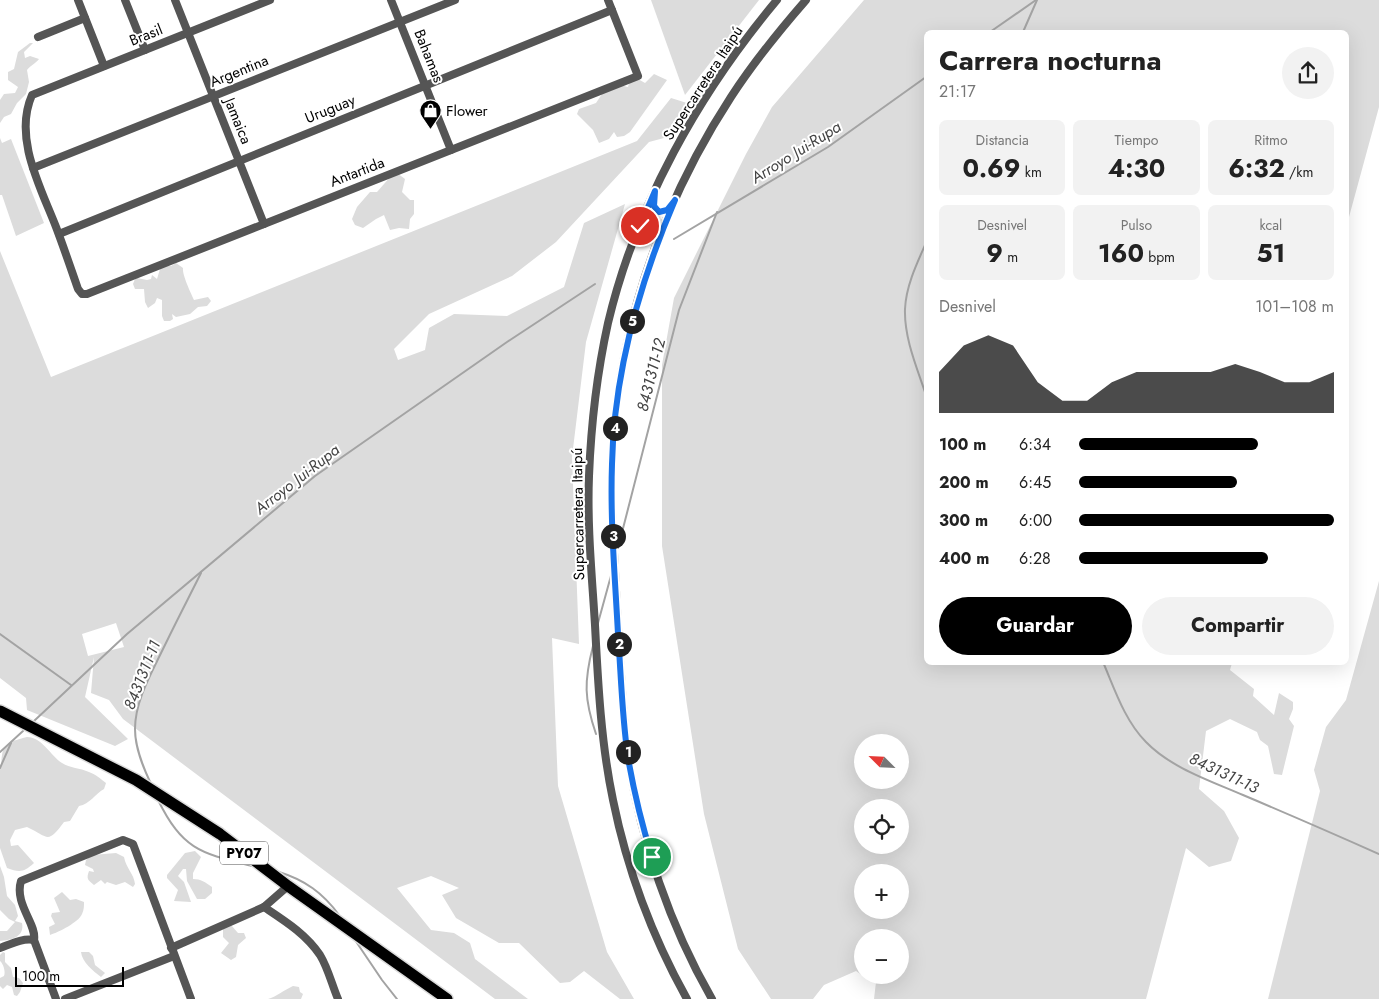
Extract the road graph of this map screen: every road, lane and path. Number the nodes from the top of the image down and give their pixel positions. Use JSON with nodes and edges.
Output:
{"nodes":[{"id":1,"x":78,"y":0,"type":"edge"},
{"id":2,"x":125,"y":0,"type":"edge"},
{"id":3,"x":175,"y":0,"type":"edge"},
{"id":4,"x":270,"y":0,"type":"edge"},
{"id":5,"x":391,"y":0,"type":"edge"},
{"id":6,"x":456,"y":0,"type":"edge"},
{"id":7,"x":608,"y":0,"type":"edge"},
{"id":8,"x":777,"y":0,"type":"edge"},
{"id":9,"x":806,"y":0,"type":"edge"},
{"id":10,"x":612,"y":10,"type":"junction"},
{"id":11,"x":85,"y":18,"type":"junction"},
{"id":12,"x":400,"y":22,"type":"junction"},
{"id":13,"x":188,"y":33,"type":"junction"},
{"id":14,"x":38,"y":37,"type":"dead end"},
{"id":15,"x":145,"y":50,"type":"junction"},
{"id":16,"x":104,"y":66,"type":"junction"},
{"id":17,"x":426,"y":86,"type":"junction"},
{"id":18,"x":213,"y":96,"type":"junction"},
{"id":19,"x":451,"y":150,"type":"junction"},
{"id":20,"x":239,"y":161,"type":"junction"},
{"id":21,"x":33,"y":168,"type":"junction"},
{"id":22,"x":655,"y":191,"type":"junction"},
{"id":23,"x":675,"y":200,"type":"junction"},
{"id":24,"x":264,"y":224,"type":"junction"},
{"id":25,"x":59,"y":234,"type":"junction"},
{"id":26,"x":0,"y":711,"type":"edge"},
{"id":27,"x":288,"y":886,"type":"junction"},
{"id":28,"x":264,"y":906,"type":"junction"},
{"id":29,"x":34,"y":940,"type":"junction"},
{"id":30,"x":0,"y":948,"type":"edge"},
{"id":31,"x":172,"y":952,"type":"junction"},
{"id":32,"x":56,"y":999,"type":"edge"},
{"id":33,"x":65,"y":999,"type":"edge"},
{"id":34,"x":191,"y":999,"type":"edge"},
{"id":35,"x":338,"y":999,"type":"edge"},
{"id":36,"x":447,"y":999,"type":"edge"},
{"id":37,"x":687,"y":999,"type":"edge"},
{"id":38,"x":712,"y":999,"type":"edge"}],
"edges":[{"from":1,"to":11,"type":"street"},
{"from":2,"to":15,"type":"street"},
{"from":3,"to":13,"type":"street","name":"Jamaica"},
{"from":4,"to":13,"type":"street","name":"Brasil"},
{"from":5,"to":12,"type":"street","name":"Bahamas"},
{"from":6,"to":12,"type":"street","name":"Argentina"},
{"from":7,"to":10,"type":"street"},
{"from":8,"to":22,"type":"street","name":"Supercarretera Itaipú"},
{"from":9,"to":23,"type":"street","name":"Supercarretera Itaipú"},
{"from":10,"to":17,"type":"street","name":"Uruguay"},
{"from":10,"to":19,"type":"street","name":"Antartida"},
{"from":11,"to":14,"type":"street"},
{"from":11,"to":16,"type":"street"},
{"from":12,"to":17,"type":"street","name":"Bahamas"},
{"from":12,"to":18,"type":"street","name":"Argentina"},
{"from":13,"to":15,"type":"street","name":"Brasil"},
{"from":13,"to":18,"type":"street","name":"Jamaica"},
{"from":15,"to":16,"type":"street","name":"Brasil"},
{"from":16,"to":21,"type":"street","name":"Brasil"},
{"from":17,"to":19,"type":"street","name":"Bahamas"},
{"from":17,"to":20,"type":"street","name":"Uruguay"},
{"from":18,"to":20,"type":"street","name":"Jamaica"},
{"from":18,"to":21,"type":"street","name":"Argentina"},
{"from":19,"to":24,"type":"street","name":"Antartida"},
{"from":20,"to":24,"type":"street","name":"Jamaica"},
{"from":20,"to":25,"type":"street","name":"Uruguay"},
{"from":21,"to":25,"type":"street"},
{"from":22,"to":23,"type":"street"},
{"from":22,"to":37,"type":"street","name":"Supercarretera Itaipú"},
{"from":23,"to":38,"type":"street","name":"Supercarretera Itaipú"},
{"from":24,"to":25,"type":"street","name":"Antartida"},
{"from":26,"to":27,"type":"highway","number":"PY07"},
{"from":27,"to":28,"type":"street"},
{"from":27,"to":36,"type":"highway","number":"PY07"},
{"from":28,"to":31,"type":"street"},
{"from":28,"to":35,"type":"street"},
{"from":29,"to":30,"type":"street"},
{"from":29,"to":31,"type":"street"},
{"from":29,"to":32,"type":"street"},
{"from":31,"to":33,"type":"street"},
{"from":31,"to":34,"type":"street"}]}
